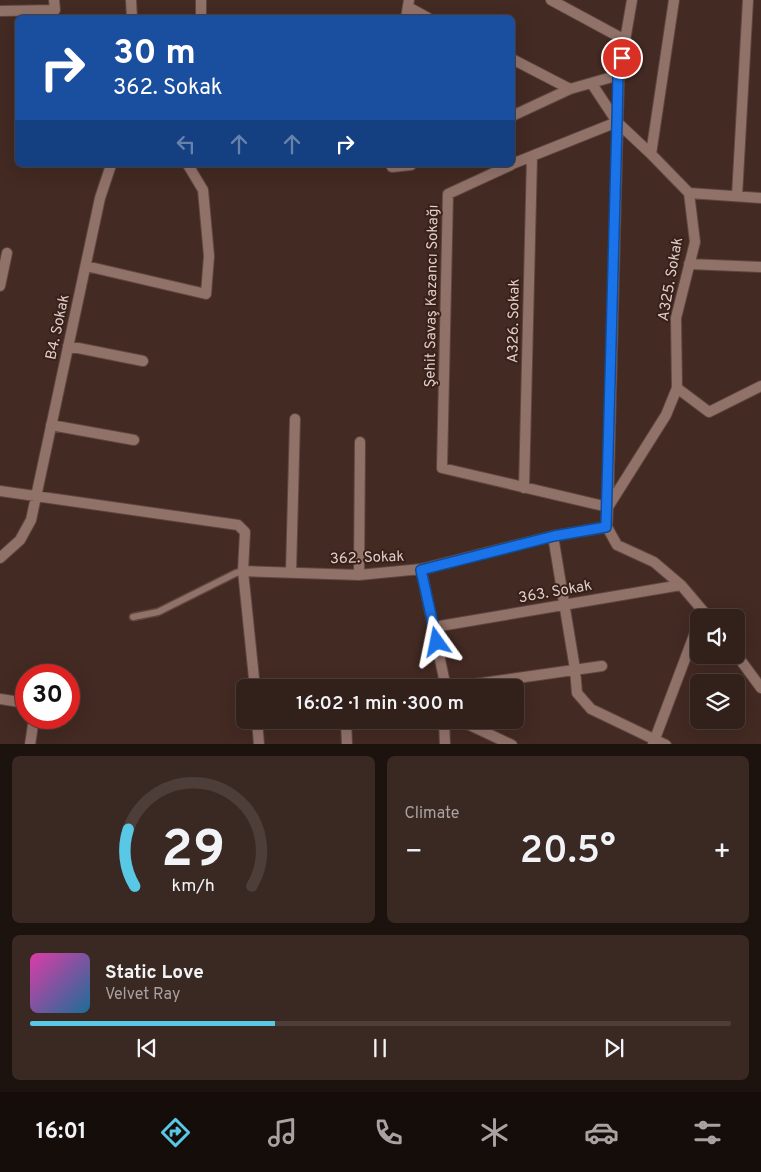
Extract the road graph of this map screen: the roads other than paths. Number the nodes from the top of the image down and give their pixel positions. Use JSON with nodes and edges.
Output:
{"nodes":[{"id":1,"x":132,"y":0,"type":"edge"},
{"id":2,"x":201,"y":0,"type":"edge"},
{"id":3,"x":551,"y":0,"type":"edge"},
{"id":4,"x":632,"y":0,"type":"edge"},
{"id":5,"x":674,"y":0,"type":"edge"},
{"id":6,"x":748,"y":0,"type":"edge"},
{"id":7,"x":54,"y":5,"type":"edge"},
{"id":8,"x":408,"y":8,"type":"edge"},
{"id":9,"x":0,"y":11,"type":"edge"},
{"id":10,"x":132,"y":15,"type":"edge"},
{"id":11,"x":201,"y":15,"type":"edge"},
{"id":12,"x":422,"y":15,"type":"edge"},
{"id":13,"x":624,"y":40,"type":"junction"},
{"id":14,"x":515,"y":62,"type":"edge"},
{"id":15,"x":618,"y":75,"type":"junction"},
{"id":16,"x":592,"y":84,"type":"junction"},
{"id":17,"x":570,"y":89,"type":"junction"},
{"id":18,"x":515,"y":115,"type":"edge"},
{"id":19,"x":617,"y":122,"type":"junction"},
{"id":20,"x":652,"y":154,"type":"junction"},
{"id":21,"x":532,"y":156,"type":"junction"},
{"id":22,"x":515,"y":164,"type":"edge"},
{"id":23,"x":110,"y":167,"type":"edge"},
{"id":24,"x":189,"y":167,"type":"edge"},
{"id":25,"x":508,"y":167,"type":"edge"},
{"id":26,"x":689,"y":193,"type":"junction"},
{"id":27,"x":737,"y":196,"type":"junction"},
{"id":28,"x":761,"y":198,"type":"edge"},
{"id":29,"x":7,"y":254,"type":"dead end"},
{"id":30,"x":689,"y":264,"type":"junction"},
{"id":31,"x":86,"y":266,"type":"junction"},
{"id":32,"x":761,"y":267,"type":"edge"},
{"id":33,"x":0,"y":286,"type":"edge"},
{"id":34,"x":68,"y":346,"type":"junction"},
{"id":35,"x":143,"y":361,"type":"dead end"},
{"id":36,"x":761,"y":386,"type":"edge"},
{"id":37,"x":677,"y":388,"type":"junction"},
{"id":38,"x":295,"y":419,"type":"dead end"},
{"id":39,"x":51,"y":425,"type":"junction"},
{"id":40,"x":134,"y":440,"type":"dead end"},
{"id":41,"x":360,"y":442,"type":"dead end"},
{"id":42,"x":524,"y":488,"type":"junction"},
{"id":43,"x":0,"y":491,"type":"edge"},
{"id":44,"x":35,"y":497,"type":"junction"},
{"id":45,"x":608,"y":507,"type":"junction"},
{"id":46,"x":606,"y":527,"type":"junction"},
{"id":47,"x":554,"y":536,"type":"junction"},
{"id":48,"x":0,"y":558,"type":"edge"},
{"id":49,"x":421,"y":570,"type":"junction"},
{"id":50,"x":243,"y":571,"type":"junction"},
{"id":51,"x":292,"y":572,"type":"junction"},
{"id":52,"x":359,"y":575,"type":"junction"},
{"id":53,"x":682,"y":585,"type":"junction"},
{"id":54,"x":565,"y":605,"type":"junction"},
{"id":55,"x":700,"y":609,"type":"edge"},
{"id":56,"x":133,"y":617,"type":"dead end"},
{"id":57,"x":434,"y":627,"type":"junction"},
{"id":58,"x":690,"y":646,"type":"edge"},
{"id":59,"x":743,"y":664,"type":"edge"},
{"id":60,"x":602,"y":666,"type":"dead end"},
{"id":61,"x":575,"y":670,"type":"junction"},
{"id":62,"x":254,"y":679,"type":"edge"},
{"id":63,"x":444,"y":679,"type":"edge"},
{"id":64,"x":510,"y":679,"type":"edge"},
{"id":65,"x":761,"y":688,"type":"edge"},
{"id":66,"x":0,"y":699,"type":"edge"},
{"id":67,"x":15,"y":701,"type":"edge"},
{"id":68,"x":32,"y":729,"type":"edge"},
{"id":69,"x":258,"y":729,"type":"edge"},
{"id":70,"x":346,"y":729,"type":"edge"},
{"id":71,"x":444,"y":729,"type":"edge"},
{"id":72,"x":480,"y":729,"type":"edge"},
{"id":73,"x":654,"y":742,"type":"edge"},
{"id":74,"x":30,"y":744,"type":"edge"},
{"id":75,"x":259,"y":744,"type":"edge"},
{"id":76,"x":347,"y":744,"type":"edge"},
{"id":77,"x":444,"y":744,"type":"edge"},
{"id":78,"x":512,"y":744,"type":"edge"},
{"id":79,"x":666,"y":744,"type":"edge"}],
"edges":[{"from":1,"to":10,"type":"street"},
{"from":2,"to":11,"type":"street"},
{"from":3,"to":13,"type":"street"},
{"from":4,"to":13,"type":"street"},
{"from":5,"to":20,"type":"street"},
{"from":6,"to":27,"type":"street"},
{"from":7,"to":9,"type":"street"},
{"from":8,"to":12,"type":"street"},
{"from":13,"to":15,"type":"street"},
{"from":14,"to":17,"type":"street"},
{"from":15,"to":16,"type":"street"},
{"from":15,"to":19,"type":"street"},
{"from":16,"to":17,"type":"street"},
{"from":16,"to":19,"type":"street"},
{"from":17,"to":18,"type":"street"},
{"from":19,"to":20,"type":"street"},
{"from":19,"to":21,"type":"street","name":"Şehit Savaş Kazancı Sokağı"},
{"from":19,"to":45,"type":"street"},
{"from":20,"to":26,"type":"street"},
{"from":21,"to":22,"type":"street","name":"Şehit Savaş Kazancı Sokağı"},
{"from":21,"to":42,"type":"street","name":"A326. Sokak"},
{"from":23,"to":31,"type":"street","name":"B4. Sokak"},
{"from":24,"to":31,"type":"street"},
{"from":25,"to":42,"type":"street","name":"Şehit Savaş Kazancı Sokağı"},
{"from":26,"to":27,"type":"street"},
{"from":26,"to":30,"type":"street","name":"A325. Sokak"},
{"from":27,"to":28,"type":"street"},
{"from":29,"to":33,"type":"street"},
{"from":30,"to":32,"type":"street"},
{"from":30,"to":37,"type":"street","name":"A325. Sokak"},
{"from":31,"to":34,"type":"street","name":"B4. Sokak"},
{"from":34,"to":35,"type":"street"},
{"from":34,"to":39,"type":"street","name":"B4. Sokak"},
{"from":36,"to":37,"type":"street"},
{"from":37,"to":45,"type":"street","name":"A325. Sokak"},
{"from":38,"to":51,"type":"street"},
{"from":39,"to":40,"type":"street"},
{"from":39,"to":44,"type":"street","name":"B4. Sokak"},
{"from":41,"to":52,"type":"street"},
{"from":42,"to":45,"type":"street"},
{"from":43,"to":44,"type":"street"},
{"from":44,"to":48,"type":"street","name":"B4. Sokak"},
{"from":44,"to":50,"type":"street"},
{"from":45,"to":46,"type":"street","name":"A325. Sokak"},
{"from":46,"to":47,"type":"street","name":"362. Sokak"},
{"from":46,"to":53,"type":"street"},
{"from":47,"to":49,"type":"street","name":"362. Sokak"},
{"from":47,"to":54,"type":"street"},
{"from":49,"to":52,"type":"street","name":"362. Sokak"},
{"from":49,"to":57,"type":"street"},
{"from":50,"to":51,"type":"street","name":"362. Sokak"},
{"from":50,"to":56,"type":"lane"},
{"from":50,"to":62,"type":"street"},
{"from":51,"to":52,"type":"street","name":"362. Sokak"},
{"from":53,"to":54,"type":"street","name":"363. Sokak"},
{"from":53,"to":55,"type":"street"},
{"from":54,"to":57,"type":"street","name":"363. Sokak"},
{"from":54,"to":61,"type":"street"},
{"from":57,"to":63,"type":"street"},
{"from":58,"to":73,"type":"street"},
{"from":59,"to":65,"type":"street"},
{"from":60,"to":61,"type":"street"},
{"from":61,"to":64,"type":"street"},
{"from":61,"to":73,"type":"street"},
{"from":66,"to":67,"type":"street"},
{"from":68,"to":74,"type":"street"},
{"from":69,"to":75,"type":"street"},
{"from":70,"to":76,"type":"street"},
{"from":71,"to":77,"type":"street"},
{"from":72,"to":78,"type":"street"},
{"from":73,"to":79,"type":"street"}]}
